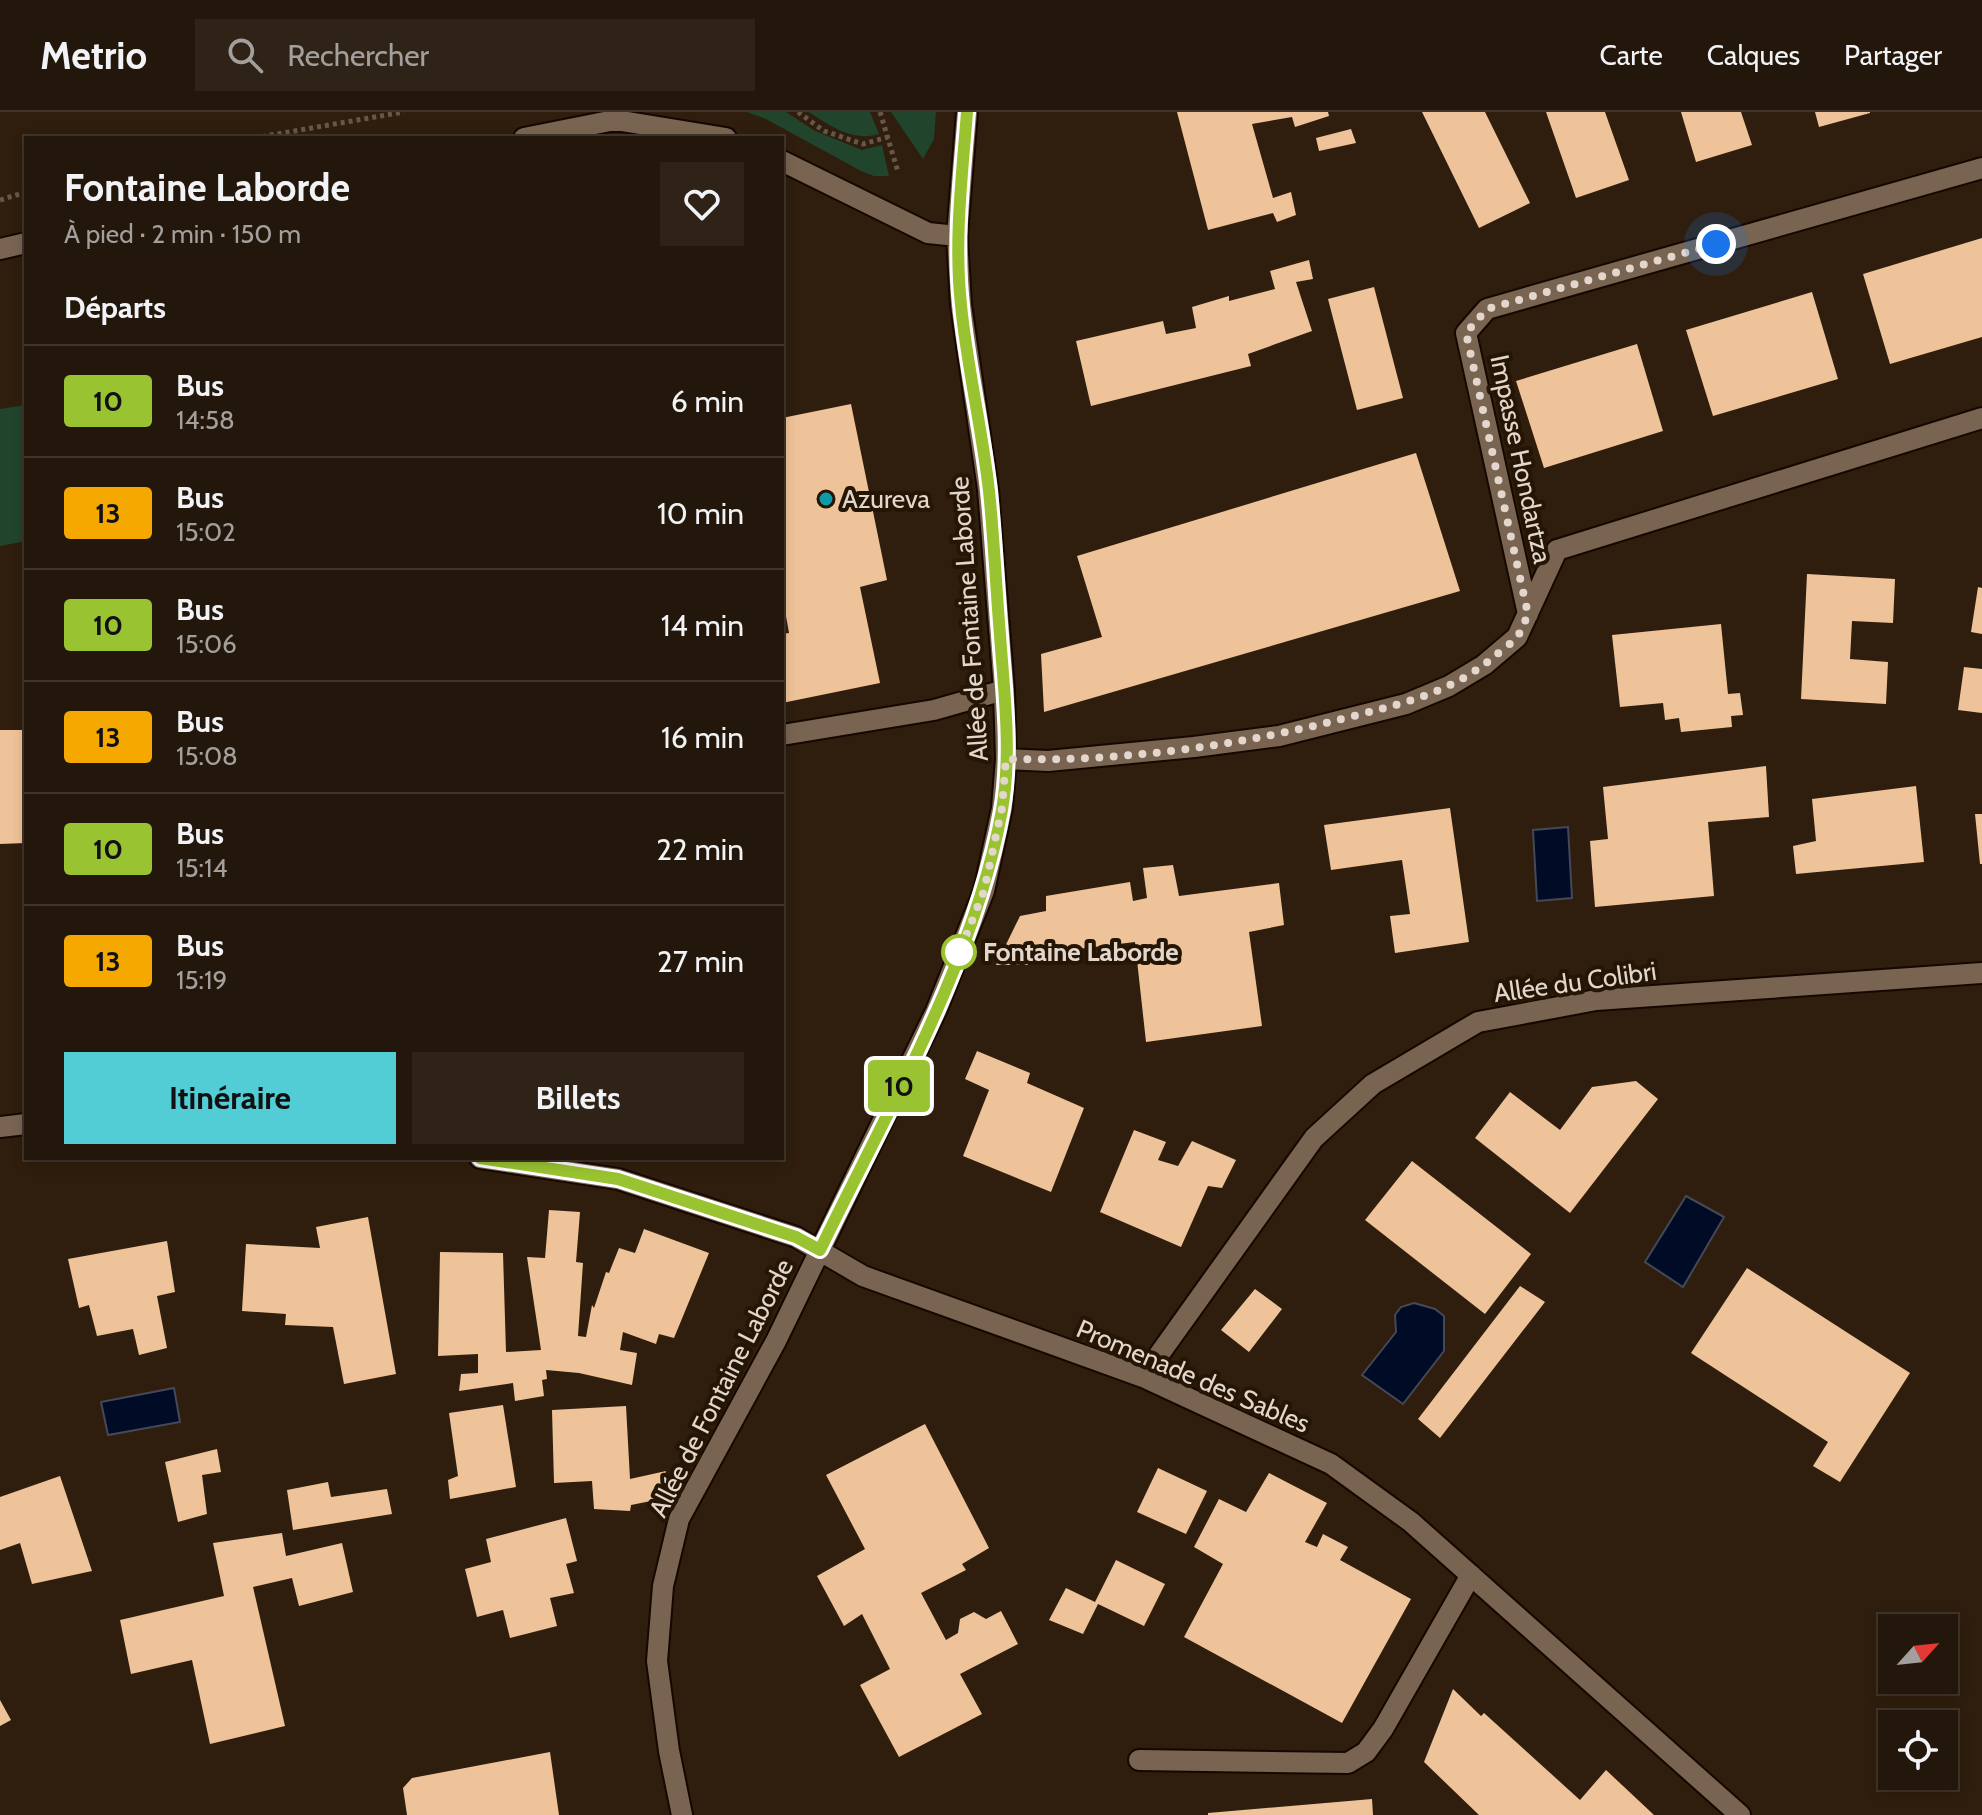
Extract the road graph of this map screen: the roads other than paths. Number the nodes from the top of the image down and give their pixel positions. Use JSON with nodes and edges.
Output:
{"nodes":[{"id":1,"x":967,"y":112,"type":"edge"},
{"id":2,"x":534,"y":136,"type":"edge"},
{"id":3,"x":714,"y":136,"type":"edge"},
{"id":4,"x":784,"y":162,"type":"edge"},
{"id":5,"x":1982,"y":168,"type":"edge"},
{"id":6,"x":957,"y":236,"type":"junction"},
{"id":7,"x":24,"y":243,"type":"edge"},
{"id":8,"x":0,"y":249,"type":"edge"},
{"id":9,"x":1982,"y":418,"type":"edge"},
{"id":10,"x":1528,"y":614,"type":"junction"},
{"id":11,"x":1004,"y":690,"type":"junction"},
{"id":12,"x":784,"y":735,"type":"edge"},
{"id":13,"x":1006,"y":759,"type":"junction"},
{"id":14,"x":1982,"y":973,"type":"edge"},
{"id":15,"x":24,"y":1124,"type":"edge"},
{"id":16,"x":0,"y":1127,"type":"edge"},
{"id":17,"x":493,"y":1160,"type":"edge"},
{"id":18,"x":820,"y":1250,"type":"junction"},
{"id":19,"x":1143,"y":1377,"type":"junction"},
{"id":20,"x":1471,"y":1575,"type":"junction"},
{"id":21,"x":1139,"y":1760,"type":"dead end"},
{"id":22,"x":682,"y":1815,"type":"edge"},
{"id":23,"x":1740,"y":1815,"type":"edge"}],
"edges":[{"from":1,"to":6,"type":"street","name":"Allée de Fontaine Laborde"},
{"from":2,"to":3,"type":"street"},
{"from":4,"to":6,"type":"street"},
{"from":5,"to":10,"type":"street","name":"Impasse Hondartza"},
{"from":6,"to":11,"type":"street","name":"Allée de Fontaine Laborde"},
{"from":7,"to":8,"type":"street"},
{"from":9,"to":10,"type":"street","name":"Impasse Hondartza"},
{"from":10,"to":13,"type":"street","name":"Impasse Hondartza"},
{"from":11,"to":12,"type":"street"},
{"from":11,"to":13,"type":"street","name":"Allée de Fontaine Laborde"},
{"from":13,"to":18,"type":"street","name":"Allée de Fontaine Laborde"},
{"from":14,"to":19,"type":"street","name":"Allée du Colibri"},
{"from":15,"to":16,"type":"street"},
{"from":17,"to":18,"type":"street","name":"Promenade des Sables"},
{"from":18,"to":19,"type":"street","name":"Promenade des Sables"},
{"from":18,"to":22,"type":"street","name":"Allée de Fontaine Laborde"},
{"from":19,"to":20,"type":"street","name":"Promenade des Sables"},
{"from":20,"to":21,"type":"street"},
{"from":20,"to":23,"type":"street","name":"Promenade des Sables"}]}
